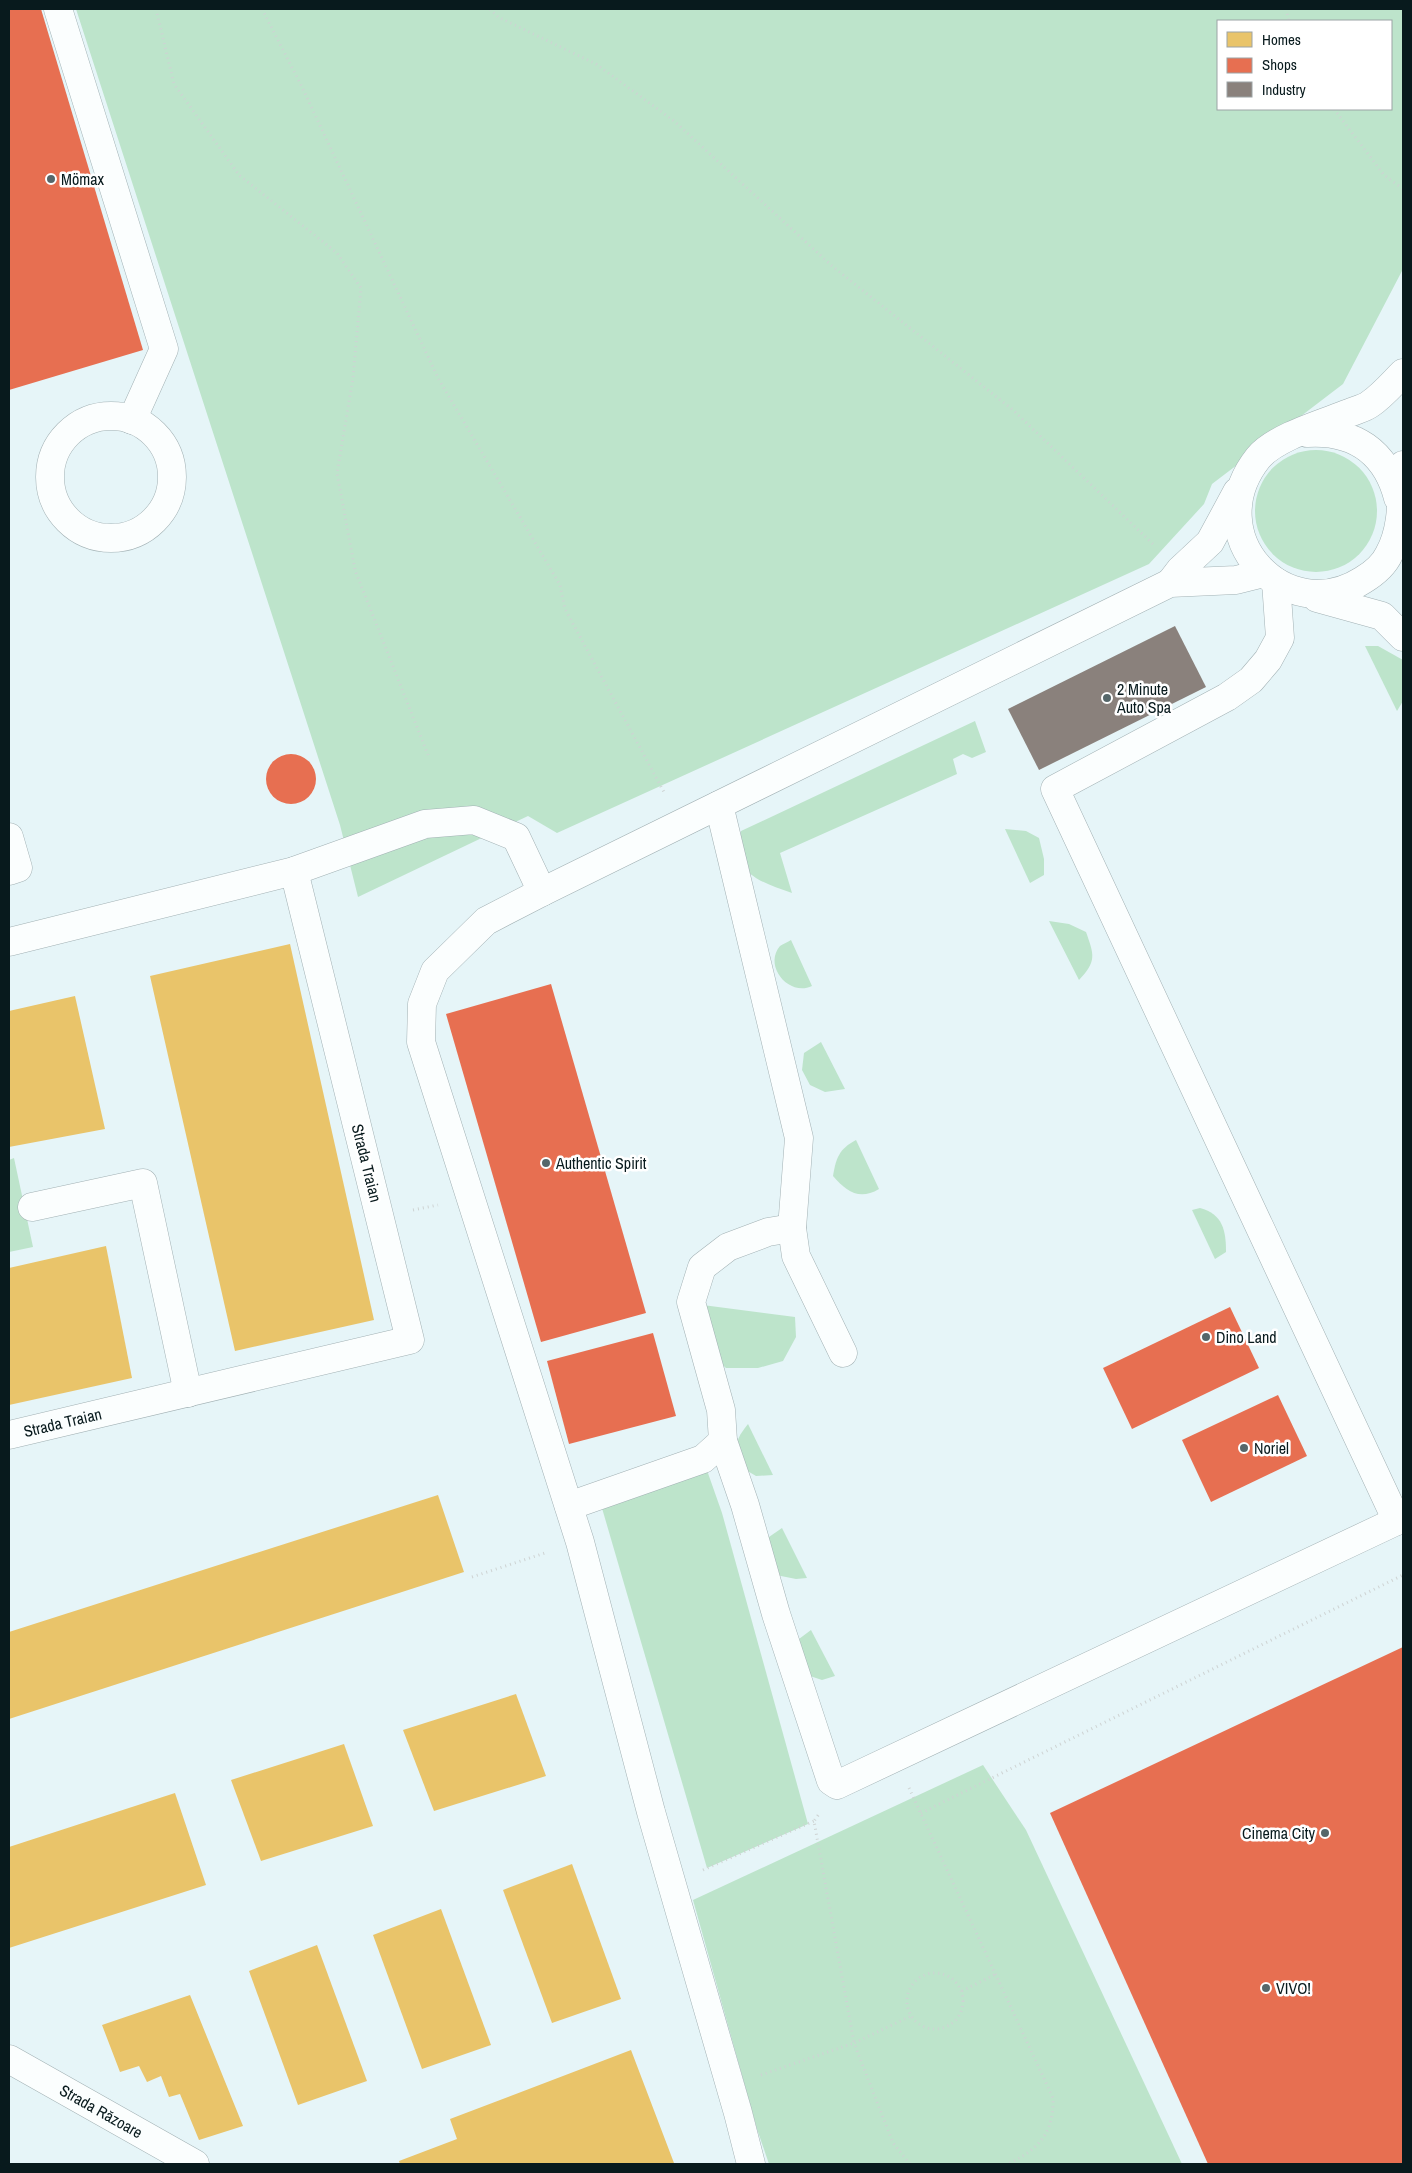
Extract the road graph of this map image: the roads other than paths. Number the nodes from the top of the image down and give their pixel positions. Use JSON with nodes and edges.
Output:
{"nodes":[{"id":1,"x":58,"y":9,"type":"edge"},
{"id":2,"x":1403,"y":373,"type":"edge"},
{"id":3,"x":132,"y":420,"type":"junction"},
{"id":4,"x":1300,"y":433,"type":"junction"},
{"id":5,"x":1403,"y":465,"type":"edge"},
{"id":6,"x":1246,"y":474,"type":"junction"},
{"id":7,"x":1401,"y":507,"type":"junction"},
{"id":8,"x":1175,"y":576,"type":"junction"},
{"id":9,"x":1280,"y":582,"type":"junction"},
{"id":10,"x":1403,"y":637,"type":"edge"},
{"id":11,"x":719,"y":805,"type":"junction"},
{"id":12,"x":9,"y":837,"type":"edge"},
{"id":13,"x":9,"y":871,"type":"edge"},
{"id":14,"x":294,"y":871,"type":"junction"},
{"id":15,"x":542,"y":892,"type":"junction"},
{"id":16,"x":9,"y":942,"type":"edge"},
{"id":17,"x":32,"y":1207,"type":"dead end"},
{"id":18,"x":792,"y":1228,"type":"junction"},
{"id":19,"x":843,"y":1353,"type":"dead end"},
{"id":20,"x":188,"y":1393,"type":"junction"},
{"id":21,"x":9,"y":1435,"type":"edge"},
{"id":22,"x":723,"y":1441,"type":"junction"},
{"id":23,"x":569,"y":1506,"type":"junction"},
{"id":24,"x":1400,"y":1520,"type":"edge"},
{"id":25,"x":9,"y":2059,"type":"edge"},
{"id":26,"x":195,"y":2164,"type":"edge"},
{"id":27,"x":750,"y":2164,"type":"edge"}],
"edges":[{"from":1,"to":3,"type":"street"},
{"from":2,"to":4,"type":"street"},
{"from":3,"to":3,"type":"street"},
{"from":4,"to":6,"type":"street"},
{"from":4,"to":7,"type":"street"},
{"from":5,"to":7,"type":"street"},
{"from":6,"to":8,"type":"street"},
{"from":6,"to":9,"type":"street"},
{"from":7,"to":9,"type":"street"},
{"from":8,"to":9,"type":"street"},
{"from":8,"to":11,"type":"street"},
{"from":9,"to":10,"type":"street"},
{"from":9,"to":24,"type":"street"},
{"from":11,"to":15,"type":"street"},
{"from":11,"to":18,"type":"street"},
{"from":12,"to":13,"type":"street"},
{"from":14,"to":15,"type":"street"},
{"from":14,"to":16,"type":"street"},
{"from":14,"to":20,"type":"street","name":"Strada Traian"},
{"from":15,"to":23,"type":"street"},
{"from":17,"to":20,"type":"street"},
{"from":18,"to":19,"type":"street"},
{"from":18,"to":22,"type":"street"},
{"from":20,"to":21,"type":"street","name":"Strada Traian"},
{"from":22,"to":23,"type":"street"},
{"from":22,"to":24,"type":"street"},
{"from":23,"to":27,"type":"street"},
{"from":25,"to":26,"type":"street","name":"Strada Răzoare"}]}
